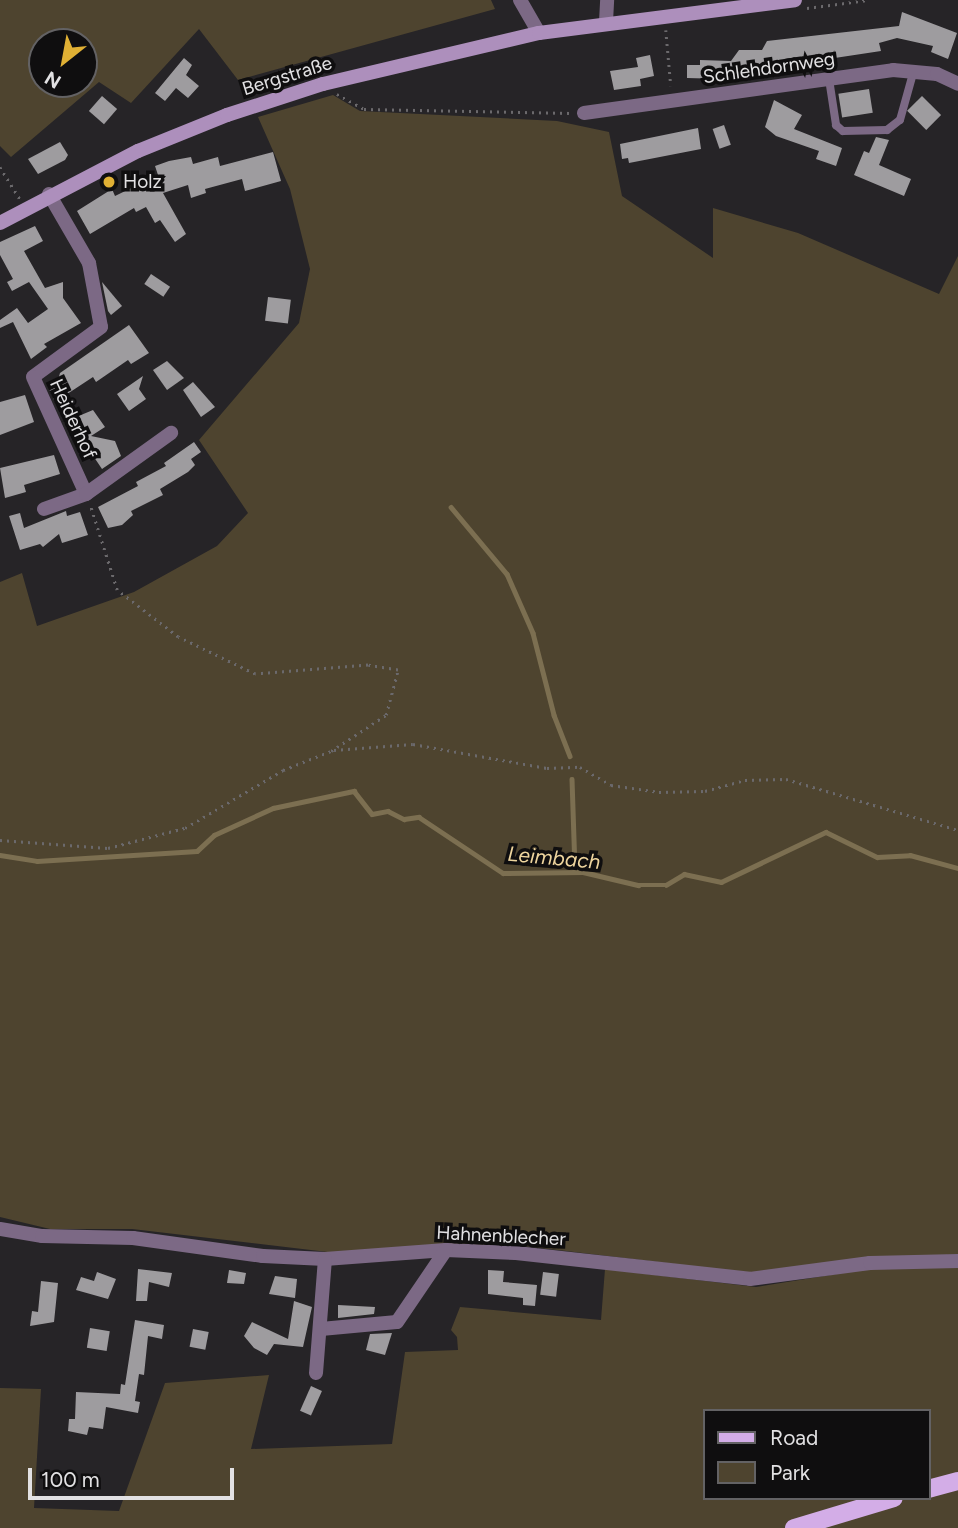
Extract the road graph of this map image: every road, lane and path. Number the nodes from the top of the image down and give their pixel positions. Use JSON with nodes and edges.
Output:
{"nodes":[{"id":1,"x":520,"y":0,"type":"edge"},
{"id":2,"x":607,"y":0,"type":"edge"},
{"id":3,"x":869,"y":0,"type":"edge"},
{"id":4,"x":798,"y":4,"type":"edge"},
{"id":5,"x":606,"y":22,"type":"junction"},
{"id":6,"x":539,"y":33,"type":"junction"},
{"id":7,"x":666,"y":34,"type":"dead end"},
{"id":8,"x":914,"y":70,"type":"junction"},
{"id":9,"x":829,"y":79,"type":"junction"},
{"id":10,"x":958,"y":83,"type":"edge"},
{"id":11,"x":329,"y":88,"type":"junction"},
{"id":12,"x":347,"y":88,"type":"dead end"},
{"id":13,"x":668,"y":103,"type":"junction"},
{"id":14,"x":584,"y":113,"type":"joint"},
{"id":15,"x":0,"y":167,"type":"edge"},
{"id":16,"x":49,"y":194,"type":"junction"},
{"id":17,"x":25,"y":208,"type":"junction"},
{"id":18,"x":0,"y":223,"type":"edge"},
{"id":19,"x":171,"y":433,"type":"dead end"},
{"id":20,"x":86,"y":494,"type":"junction"},
{"id":21,"x":44,"y":509,"type":"dead end"},
{"id":22,"x":331,"y":751,"type":"junction"},
{"id":23,"x":958,"y":830,"type":"edge"},
{"id":24,"x":0,"y":840,"type":"edge"},
{"id":25,"x":0,"y":1229,"type":"edge"},
{"id":26,"x":446,"y":1250,"type":"junction"},
{"id":27,"x":326,"y":1259,"type":"junction"},
{"id":28,"x":958,"y":1261,"type":"edge"},
{"id":29,"x":321,"y":1329,"type":"junction"},
{"id":30,"x":316,"y":1373,"type":"dead end"},
{"id":31,"x":958,"y":1481,"type":"edge"},
{"id":32,"x":930,"y":1488,"type":"edge"},
{"id":33,"x":887,"y":1500,"type":"edge"},
{"id":34,"x":794,"y":1528,"type":"edge"}],
"edges":[{"from":1,"to":6,"type":"street"},
{"from":2,"to":5,"type":"street"},
{"from":3,"to":4,"type":"path"},
{"from":4,"to":5,"type":"street","name":"Bergstraße"},
{"from":5,"to":6,"type":"street","name":"Bergstraße"},
{"from":6,"to":11,"type":"street","name":"Bergstraße"},
{"from":7,"to":13,"type":"path"},
{"from":8,"to":9,"type":"street","name":"Schlehdornweg"},
{"from":8,"to":9,"type":"lane"},
{"from":8,"to":10,"type":"street","name":"Schlehdornweg"},
{"from":9,"to":13,"type":"street","name":"Schlehdornweg"},
{"from":11,"to":12,"type":"path"},
{"from":11,"to":14,"type":"path"},
{"from":11,"to":16,"type":"street","name":"Bergstraße"},
{"from":13,"to":14,"type":"street","name":"Schlehdornweg"},
{"from":15,"to":17,"type":"path"},
{"from":16,"to":17,"type":"street","name":"Bergstraße"},
{"from":16,"to":20,"type":"street","name":"Heiderhof"},
{"from":17,"to":18,"type":"street","name":"Bergstraße"},
{"from":19,"to":20,"type":"street","name":"Heiderhof"},
{"from":20,"to":21,"type":"street","name":"Heiderhof"},
{"from":20,"to":22,"type":"path"},
{"from":22,"to":23,"type":"path"},
{"from":22,"to":24,"type":"path"},
{"from":25,"to":27,"type":"street","name":"Hahnenblecher"},
{"from":26,"to":27,"type":"street","name":"Hahnenblecher"},
{"from":26,"to":28,"type":"street","name":"Hahnenblecher"},
{"from":26,"to":29,"type":"street"},
{"from":27,"to":29,"type":"street"},
{"from":29,"to":30,"type":"street"},
{"from":31,"to":32,"type":"main road"},
{"from":33,"to":34,"type":"main road"}]}
